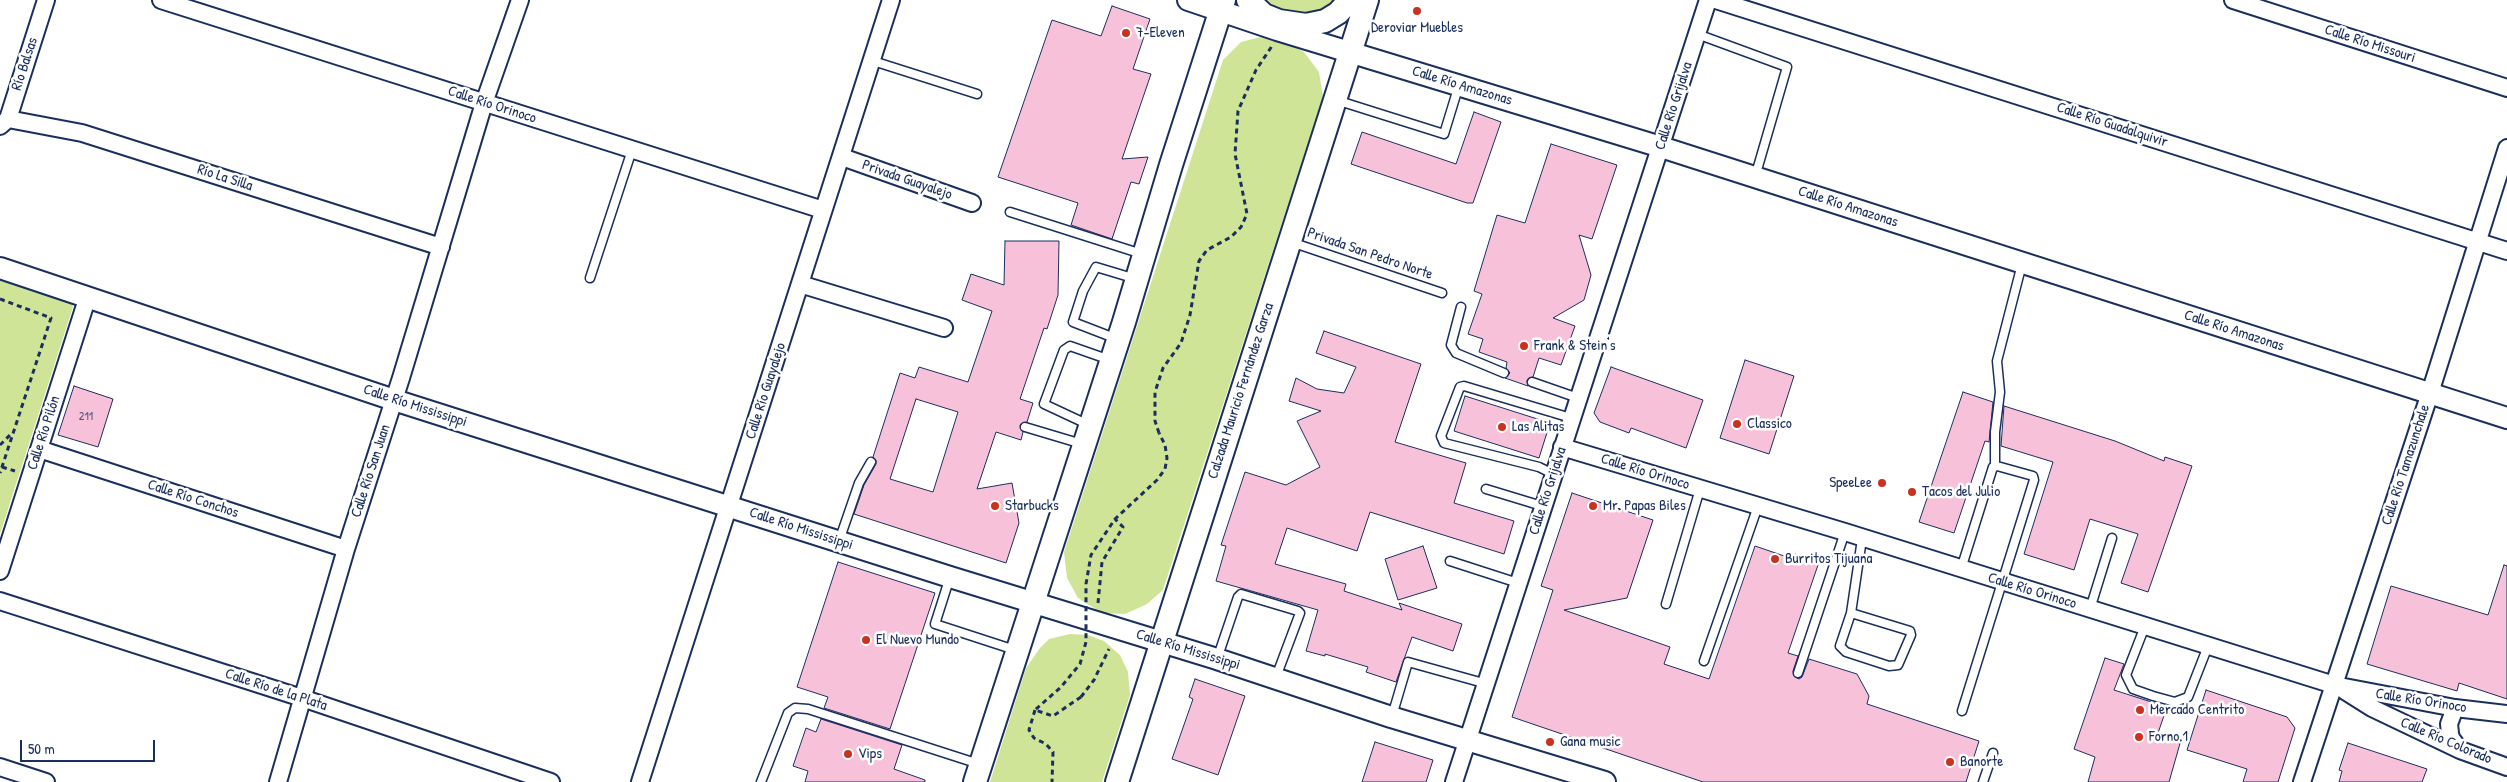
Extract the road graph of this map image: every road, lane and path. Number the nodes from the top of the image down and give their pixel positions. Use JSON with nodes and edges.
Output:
{"nodes":[{"id":1,"x":46,"y":0,"type":"edge"},
{"id":2,"x":161,"y":0,"type":"edge"},
{"id":3,"x":520,"y":0,"type":"edge"},
{"id":4,"x":891,"y":0,"type":"edge"},
{"id":5,"x":1188,"y":0,"type":"edge"},
{"id":6,"x":1248,"y":0,"type":"edge"},
{"id":7,"x":1350,"y":0,"type":"edge"},
{"id":8,"x":1367,"y":0,"type":"edge"},
{"id":9,"x":1708,"y":0,"type":"edge"},
{"id":10,"x":1716,"y":0,"type":"edge"},
{"id":11,"x":2238,"y":1,"type":"edge"},
{"id":12,"x":1223,"y":6,"type":"edge"},
{"id":13,"x":1277,"y":30,"type":"junction"},
{"id":14,"x":1697,"y":34,"type":"junction"},
{"id":15,"x":1352,"y":53,"type":"junction"},
{"id":16,"x":873,"y":62,"type":"junction"},
{"id":17,"x":1459,"y":85,"type":"junction"},
{"id":18,"x":2507,"y":88,"type":"edge"},
{"id":19,"x":977,"y":94,"type":"dead end"},
{"id":20,"x":1336,"y":100,"type":"junction"},
{"id":21,"x":484,"y":103,"type":"junction"},
{"id":22,"x":3,"y":123,"type":"edge"},
{"id":23,"x":1661,"y":147,"type":"junction"},
{"id":24,"x":2507,"y":148,"type":"edge"},
{"id":25,"x":632,"y":150,"type":"junction"},
{"id":26,"x":842,"y":157,"type":"junction"},
{"id":27,"x":1755,"y":177,"type":"junction"},
{"id":28,"x":972,"y":203,"type":"dead end"},
{"id":29,"x":823,"y":210,"type":"junction"},
{"id":30,"x":1010,"y":212,"type":"dead end"},
{"id":31,"x":1289,"y":241,"type":"junction"},
{"id":32,"x":2478,"y":241,"type":"junction"},
{"id":33,"x":441,"y":246,"type":"junction"},
{"id":34,"x":2507,"y":251,"type":"edge"},
{"id":35,"x":1144,"y":255,"type":"junction"},
{"id":36,"x":2022,"y":264,"type":"junction"},
{"id":37,"x":0,"y":268,"type":"edge"},
{"id":38,"x":590,"y":278,"type":"dead end"},
{"id":39,"x":1137,"y":280,"type":"junction"},
{"id":40,"x":800,"y":284,"type":"junction"},
{"id":41,"x":1442,"y":293,"type":"dead end"},
{"id":42,"x":88,"y":296,"type":"junction"},
{"id":43,"x":0,"y":299,"type":"edge"},
{"id":44,"x":1461,"y":307,"type":"dead end"},
{"id":45,"x":944,"y":328,"type":"dead end"},
{"id":46,"x":1115,"y":350,"type":"junction"},
{"id":47,"x":1504,"y":373,"type":"dead end"},
{"id":48,"x":1532,"y":382,"type":"dead end"},
{"id":49,"x":2430,"y":393,"type":"junction"},
{"id":50,"x":1578,"y":398,"type":"junction"},
{"id":51,"x":394,"y":400,"type":"junction"},
{"id":52,"x":1571,"y":418,"type":"junction"},
{"id":53,"x":2507,"y":418,"type":"edge"},
{"id":54,"x":1025,"y":428,"type":"dead end"},
{"id":55,"x":12,"y":434,"type":"junction"},
{"id":56,"x":1087,"y":436,"type":"junction"},
{"id":57,"x":0,"y":445,"type":"edge"},
{"id":58,"x":1562,"y":447,"type":"junction"},
{"id":59,"x":39,"y":449,"type":"junction"},
{"id":60,"x":871,"y":462,"type":"dead end"},
{"id":61,"x":1995,"y":466,"type":"junction"},
{"id":62,"x":0,"y":473,"type":"edge"},
{"id":63,"x":1553,"y":474,"type":"junction"},
{"id":64,"x":1486,"y":489,"type":"dead end"},
{"id":65,"x":1700,"y":489,"type":"junction"},
{"id":66,"x":729,"y":506,"type":"junction"},
{"id":67,"x":1542,"y":506,"type":"junction"},
{"id":68,"x":1758,"y":506,"type":"junction"},
{"id":69,"x":1115,"y":519,"type":"junction"},
{"id":70,"x":1845,"y":532,"type":"junction"},
{"id":71,"x":2112,"y":538,"type":"dead end"},
{"id":72,"x":1862,"y":539,"type":"junction"},
{"id":73,"x":838,"y":541,"type":"junction"},
{"id":74,"x":346,"y":549,"type":"junction"},
{"id":75,"x":1450,"y":561,"type":"dead end"},
{"id":76,"x":1961,"y":570,"type":"junction"},
{"id":77,"x":0,"y":571,"type":"edge"},
{"id":78,"x":950,"y":577,"type":"junction"},
{"id":79,"x":2002,"y":582,"type":"junction"},
{"id":80,"x":1518,"y":583,"type":"junction"},
{"id":81,"x":1099,"y":584,"type":"dead end"},
{"id":82,"x":0,"y":601,"type":"edge"},
{"id":83,"x":1034,"y":603,"type":"junction"},
{"id":84,"x":1666,"y":604,"type":"dead end"},
{"id":85,"x":2090,"y":609,"type":"junction"},
{"id":86,"x":1851,"y":613,"type":"junction"},
{"id":87,"x":2146,"y":626,"type":"junction"},
{"id":88,"x":1161,"y":643,"type":"junction"},
{"id":89,"x":2208,"y":646,"type":"junction"},
{"id":90,"x":1109,"y":649,"type":"dead end"},
{"id":91,"x":1018,"y":651,"type":"junction"},
{"id":92,"x":1217,"y":659,"type":"junction"},
{"id":93,"x":1704,"y":660,"type":"dead end"},
{"id":94,"x":1798,"y":673,"type":"dead end"},
{"id":95,"x":1276,"y":678,"type":"junction"},
{"id":96,"x":1487,"y":684,"type":"junction"},
{"id":97,"x":2334,"y":685,"type":"junction"},
{"id":98,"x":302,"y":698,"type":"junction"},
{"id":99,"x":2455,"y":708,"type":"junction"},
{"id":100,"x":1035,"y":710,"type":"junction"},
{"id":101,"x":1962,"y":711,"type":"dead end"},
{"id":102,"x":2507,"y":714,"type":"edge"},
{"id":103,"x":1391,"y":717,"type":"junction"},
{"id":104,"x":1468,"y":738,"type":"junction"},
{"id":105,"x":2460,"y":750,"type":"junction"},
{"id":106,"x":1993,"y":753,"type":"dead end"},
{"id":107,"x":0,"y":767,"type":"edge"},
{"id":108,"x":2507,"y":767,"type":"edge"},
{"id":109,"x":978,"y":773,"type":"edge"},
{"id":110,"x":46,"y":782,"type":"edge"},
{"id":111,"x":278,"y":782,"type":"edge"},
{"id":112,"x":552,"y":782,"type":"edge"},
{"id":113,"x":640,"y":782,"type":"edge"},
{"id":114,"x":761,"y":782,"type":"edge"},
{"id":115,"x":1052,"y":782,"type":"edge"},
{"id":116,"x":1116,"y":782,"type":"edge"},
{"id":117,"x":1454,"y":782,"type":"edge"},
{"id":118,"x":1605,"y":782,"type":"edge"},
{"id":119,"x":1983,"y":782,"type":"edge"},
{"id":120,"x":2302,"y":782,"type":"edge"}],
"edges":[{"from":1,"to":22,"type":"street","name":"Río Balsas"},
{"from":2,"to":21,"type":"street","name":"Calle Río Orinoco"},
{"from":3,"to":21,"type":"street","name":"Calle Río San Juan"},
{"from":4,"to":16,"type":"street","name":"Calle Río Guayalejo"},
{"from":5,"to":12,"type":"street","name":"Calle Río Amazonas"},
{"from":6,"to":7,"type":"main road"},
{"from":8,"to":15,"type":"main road","name":"Calzada Mauricio Fernández Garza"},
{"from":9,"to":14,"type":"street","name":"Calle Río Grijalva"},
{"from":10,"to":32,"type":"street","name":"Calle Río Guadalquivir"},
{"from":11,"to":18,"type":"street","name":"Calle Río Missouri"},
{"from":12,"to":13,"type":"street","name":"Calle Río Amazonas"},
{"from":12,"to":35,"type":"main road"},
{"from":13,"to":15,"type":"street","name":"Calle Río Amazonas"},
{"from":13,"to":69,"type":"path","bridge":true},
{"from":14,"to":23,"type":"street","name":"Calle Río Grijalva"},
{"from":14,"to":27,"type":"lane"},
{"from":15,"to":17,"type":"street","name":"Calle Río Amazonas"},
{"from":15,"to":20,"type":"main road","name":"Calzada Mauricio Fernández Garza"},
{"from":16,"to":19,"type":"lane"},
{"from":16,"to":26,"type":"street","name":"Calle Río Guayalejo"},
{"from":17,"to":20,"type":"lane"},
{"from":17,"to":23,"type":"street","name":"Calle Río Amazonas"},
{"from":20,"to":31,"type":"main road","name":"Calzada Mauricio Fernández Garza"},
{"from":21,"to":25,"type":"street","name":"Calle Río Orinoco"},
{"from":21,"to":33,"type":"street","name":"Calle Río San Juan"},
{"from":22,"to":33,"type":"street","name":"Río La Silla"},
{"from":23,"to":27,"type":"street","name":"Calle Río Amazonas"},
{"from":23,"to":50,"type":"street","name":"Calle Río Grijalva"},
{"from":24,"to":32,"type":"street","name":"Calle Río Tamazunchale"},
{"from":25,"to":29,"type":"street","name":"Calle Río Orinoco"},
{"from":25,"to":38,"type":"lane"},
{"from":26,"to":28,"type":"street","name":"Privada Guayalejo"},
{"from":26,"to":29,"type":"street","name":"Calle Río Guayalejo"},
{"from":27,"to":36,"type":"street","name":"Calle Río Amazonas"},
{"from":29,"to":40,"type":"street","name":"Calle Río Guayalejo"},
{"from":30,"to":35,"type":"lane"},
{"from":31,"to":41,"type":"lane","name":"Privada San Pedro Norte"},
{"from":31,"to":88,"type":"main road","name":"Calzada Mauricio Fernández Garza"},
{"from":32,"to":34,"type":"street","name":"Calle Río Guadalquivir"},
{"from":32,"to":49,"type":"street","name":"Calle Río Tamazunchale"},
{"from":33,"to":51,"type":"street","name":"Calle Río San Juan"},
{"from":35,"to":39,"type":"main road"},
{"from":36,"to":49,"type":"street","name":"Calle Río Amazonas"},
{"from":36,"to":61,"type":"lane"},
{"from":37,"to":42,"type":"street","name":"Calle Río Mississippi"},
{"from":39,"to":46,"type":"main road"},
{"from":39,"to":46,"type":"lane"},
{"from":40,"to":45,"type":"street"},
{"from":40,"to":66,"type":"street","name":"Calle Río Guayalejo"},
{"from":42,"to":51,"type":"street","name":"Calle Río Mississippi"},
{"from":42,"to":59,"type":"street","name":"Calle Río Pilón"},
{"from":43,"to":55,"type":"path"},
{"from":44,"to":47,"type":"lane"},
{"from":46,"to":56,"type":"main road"},
{"from":46,"to":56,"type":"lane"},
{"from":48,"to":50,"type":"lane"},
{"from":49,"to":53,"type":"street","name":"Calle Río Amazonas"},
{"from":49,"to":97,"type":"street","name":"Calle Río Tamazunchale"},
{"from":50,"to":52,"type":"street","name":"Calle Río Grijalva"},
{"from":51,"to":66,"type":"street","name":"Calle Río Mississippi"},
{"from":51,"to":74,"type":"street","name":"Calle Río San Juan"},
{"from":52,"to":58,"type":"street","name":"Calle Río Grijalva"},
{"from":52,"to":63,"type":"lane"},
{"from":54,"to":56,"type":"lane"},
{"from":55,"to":57,"type":"path"},
{"from":55,"to":62,"type":"path"},
{"from":56,"to":83,"type":"main road"},
{"from":58,"to":63,"type":"street","name":"Calle Río Grijalva"},
{"from":58,"to":65,"type":"street","name":"Calle Río Orinoco"},
{"from":59,"to":74,"type":"street","name":"Calle Río Conchos"},
{"from":59,"to":77,"type":"street","name":"Calle Río Pilón"},
{"from":60,"to":73,"type":"lane"},
{"from":61,"to":76,"type":"lane"},
{"from":61,"to":79,"type":"lane"},
{"from":63,"to":67,"type":"street","name":"Calle Río Grijalva"},
{"from":64,"to":67,"type":"lane"},
{"from":65,"to":68,"type":"street","name":"Calle Río Orinoco"},
{"from":65,"to":84,"type":"lane"},
{"from":66,"to":73,"type":"street","name":"Calle Río Mississippi"},
{"from":66,"to":113,"type":"street","name":"Calle Río Guayalejo"},
{"from":67,"to":80,"type":"street","name":"Calle Río Grijalva"},
{"from":68,"to":70,"type":"street","name":"Calle Río Orinoco"},
{"from":68,"to":93,"type":"lane"},
{"from":69,"to":81,"type":"path"},
{"from":69,"to":100,"type":"path","bridge":true},
{"from":70,"to":72,"type":"street","name":"Calle Río Orinoco"},
{"from":70,"to":94,"type":"lane"},
{"from":71,"to":85,"type":"lane"},
{"from":72,"to":76,"type":"street","name":"Calle Río Orinoco"},
{"from":72,"to":86,"type":"lane"},
{"from":73,"to":78,"type":"street","name":"Calle Río Mississippi"},
{"from":74,"to":98,"type":"street","name":"Calle Río San Juan"},
{"from":75,"to":80,"type":"lane"},
{"from":76,"to":79,"type":"street","name":"Calle Río Orinoco"},
{"from":78,"to":83,"type":"street","name":"Calle Río Mississippi"},
{"from":78,"to":91,"type":"lane"},
{"from":79,"to":85,"type":"street","name":"Calle Río Orinoco"},
{"from":79,"to":101,"type":"lane"},
{"from":80,"to":96,"type":"street","name":"Calle Río Grijalva"},
{"from":82,"to":98,"type":"street","name":"Calle Río de la Plata"},
{"from":83,"to":88,"type":"street","name":"Calle Río Mississippi"},
{"from":83,"to":91,"type":"main road"},
{"from":85,"to":87,"type":"street","name":"Calle Río Orinoco"},
{"from":86,"to":86,"type":"lane"},
{"from":87,"to":89,"type":"street","name":"Calle Río Orinoco"},
{"from":87,"to":89,"type":"lane"},
{"from":88,"to":92,"type":"street","name":"Calle Río Mississippi"},
{"from":88,"to":116,"type":"main road","name":"Calzada Mauricio Fernández Garza"},
{"from":89,"to":97,"type":"street","name":"Calle Río Orinoco"},
{"from":90,"to":100,"type":"path","bridge":true},
{"from":91,"to":109,"type":"main road"},
{"from":92,"to":95,"type":"street","name":"Calle Río Mississippi"},
{"from":92,"to":95,"type":"lane"},
{"from":95,"to":103,"type":"street","name":"Calle Río Mississippi"},
{"from":96,"to":103,"type":"lane"},
{"from":96,"to":104,"type":"street","name":"Calle Río Grijalva"},
{"from":97,"to":99,"type":"street","name":"Calle Río Orinoco"},
{"from":97,"to":105,"type":"street","name":"Calle Río Colorado"},
{"from":97,"to":120,"type":"street","name":"Calle Río Tamazunchale"},
{"from":98,"to":111,"type":"street","name":"Calle Río San Juan"},
{"from":98,"to":112,"type":"street","name":"Calle Río de la Plata"},
{"from":99,"to":102,"type":"street","name":"Calle Río Orinoco"},
{"from":99,"to":105,"type":"street"},
{"from":100,"to":115,"type":"path"},
{"from":103,"to":104,"type":"street","name":"Calle Río Mississippi"},
{"from":104,"to":117,"type":"street","name":"Calle Río Grijalva"},
{"from":104,"to":118,"type":"street","name":"Calle Río Mississippi"},
{"from":105,"to":108,"type":"street","name":"Calle Río Colorado"},
{"from":106,"to":119,"type":"lane"},
{"from":107,"to":110,"type":"street"},
{"from":109,"to":114,"type":"lane"}]}
